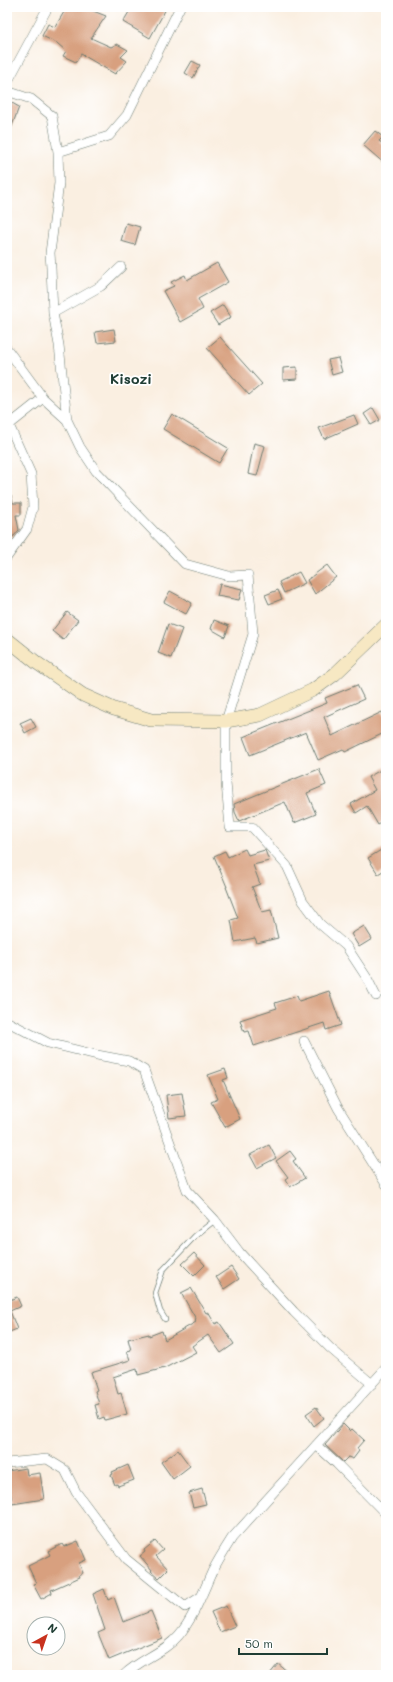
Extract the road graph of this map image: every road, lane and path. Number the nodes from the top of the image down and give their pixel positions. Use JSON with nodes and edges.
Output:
{"nodes":[{"id":1,"x":48,"y":7,"type":"edge"},
{"id":2,"x":180,"y":7,"type":"edge"},
{"id":3,"x":7,"y":83,"type":"edge"},
{"id":4,"x":7,"y":91,"type":"edge"},
{"id":5,"x":58,"y":152,"type":"junction"},
{"id":6,"x":121,"y":267,"type":"dead end"},
{"id":7,"x":53,"y":313,"type":"junction"},
{"id":8,"x":7,"y":349,"type":"edge"},
{"id":9,"x":43,"y":398,"type":"junction"},
{"id":10,"x":67,"y":420,"type":"junction"},
{"id":11,"x":7,"y":557,"type":"edge"},
{"id":12,"x":386,"y":624,"type":"edge"},
{"id":13,"x":7,"y":639,"type":"edge"},
{"id":14,"x":226,"y":721,"type":"junction"},
{"id":15,"x":376,"y":996,"type":"dead end"},
{"id":16,"x":7,"y":1022,"type":"edge"},
{"id":17,"x":304,"y":1042,"type":"dead end"},
{"id":18,"x":386,"y":1184,"type":"edge"},
{"id":19,"x":215,"y":1220,"type":"junction"},
{"id":20,"x":165,"y":1319,"type":"dead end"},
{"id":21,"x":386,"y":1368,"type":"edge"},
{"id":22,"x":372,"y":1384,"type":"junction"},
{"id":23,"x":316,"y":1445,"type":"junction"},
{"id":24,"x":7,"y":1463,"type":"edge"},
{"id":25,"x":386,"y":1514,"type":"edge"},
{"id":26,"x":202,"y":1596,"type":"junction"},
{"id":27,"x":124,"y":1675,"type":"edge"}],
"edges":[{"from":1,"to":3,"type":"street"},
{"from":2,"to":5,"type":"street"},
{"from":4,"to":5,"type":"street"},
{"from":5,"to":7,"type":"street"},
{"from":6,"to":7,"type":"street"},
{"from":7,"to":10,"type":"street"},
{"from":8,"to":9,"type":"street"},
{"from":9,"to":10,"type":"street"},
{"from":9,"to":11,"type":"street"},
{"from":10,"to":14,"type":"street"},
{"from":12,"to":14,"type":"street"},
{"from":13,"to":14,"type":"street"},
{"from":14,"to":15,"type":"street"},
{"from":16,"to":19,"type":"street"},
{"from":17,"to":18,"type":"street"},
{"from":19,"to":20,"type":"lane"},
{"from":19,"to":22,"type":"street"},
{"from":21,"to":22,"type":"street"},
{"from":22,"to":23,"type":"street"},
{"from":23,"to":25,"type":"street"},
{"from":23,"to":26,"type":"street"},
{"from":24,"to":26,"type":"street"},
{"from":26,"to":27,"type":"street"}]}
